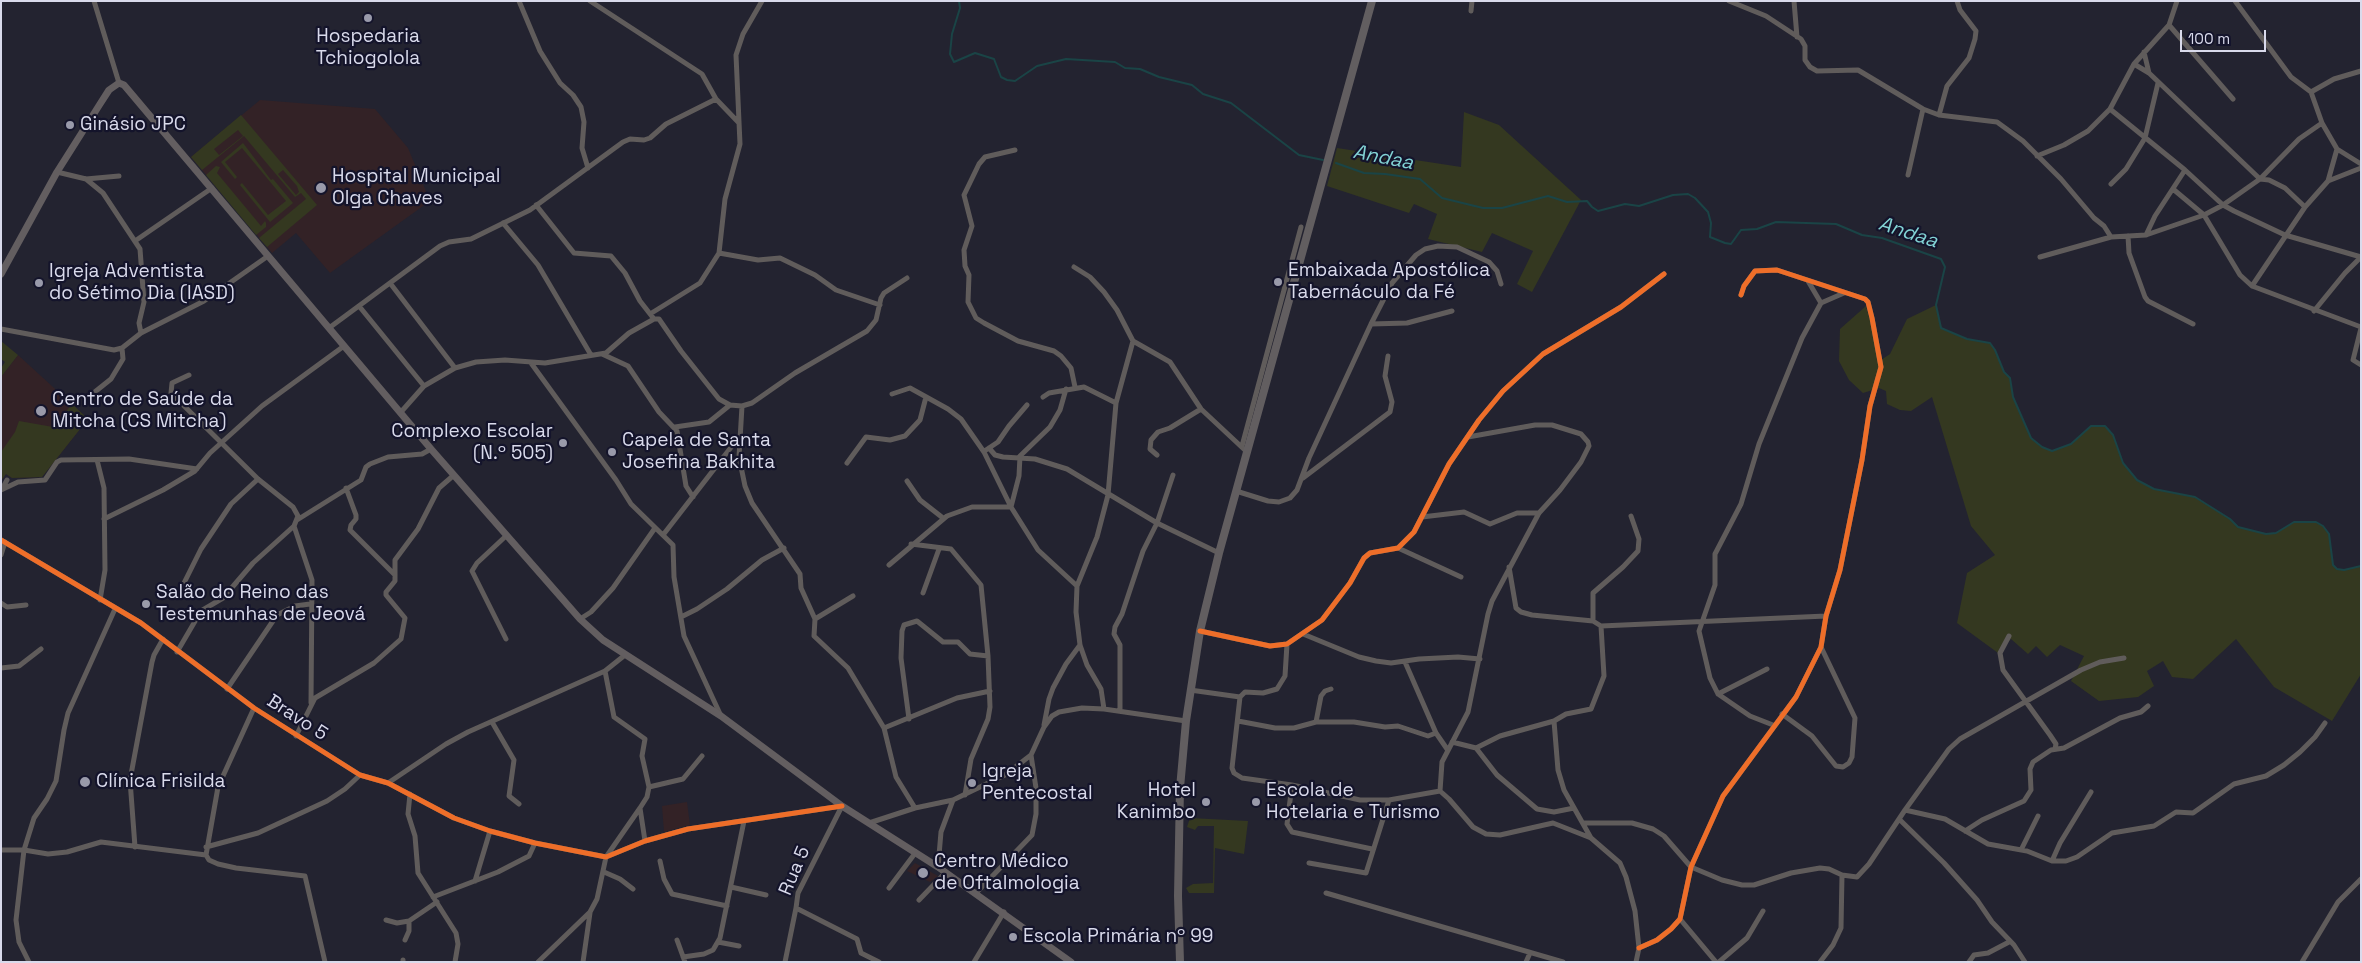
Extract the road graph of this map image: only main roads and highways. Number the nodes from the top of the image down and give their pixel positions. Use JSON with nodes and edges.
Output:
{"nodes":[{"id":1,"x":1372,"y":1,"type":"edge"},
{"id":2,"x":1,"y":274,"type":"edge"},
{"id":3,"x":1071,"y":962,"type":"edge"},
{"id":4,"x":1180,"y":962,"type":"edge"}],
"edges":[{"from":1,"to":4,"type":"main road"},
{"from":2,"to":3,"type":"main road"}]}
